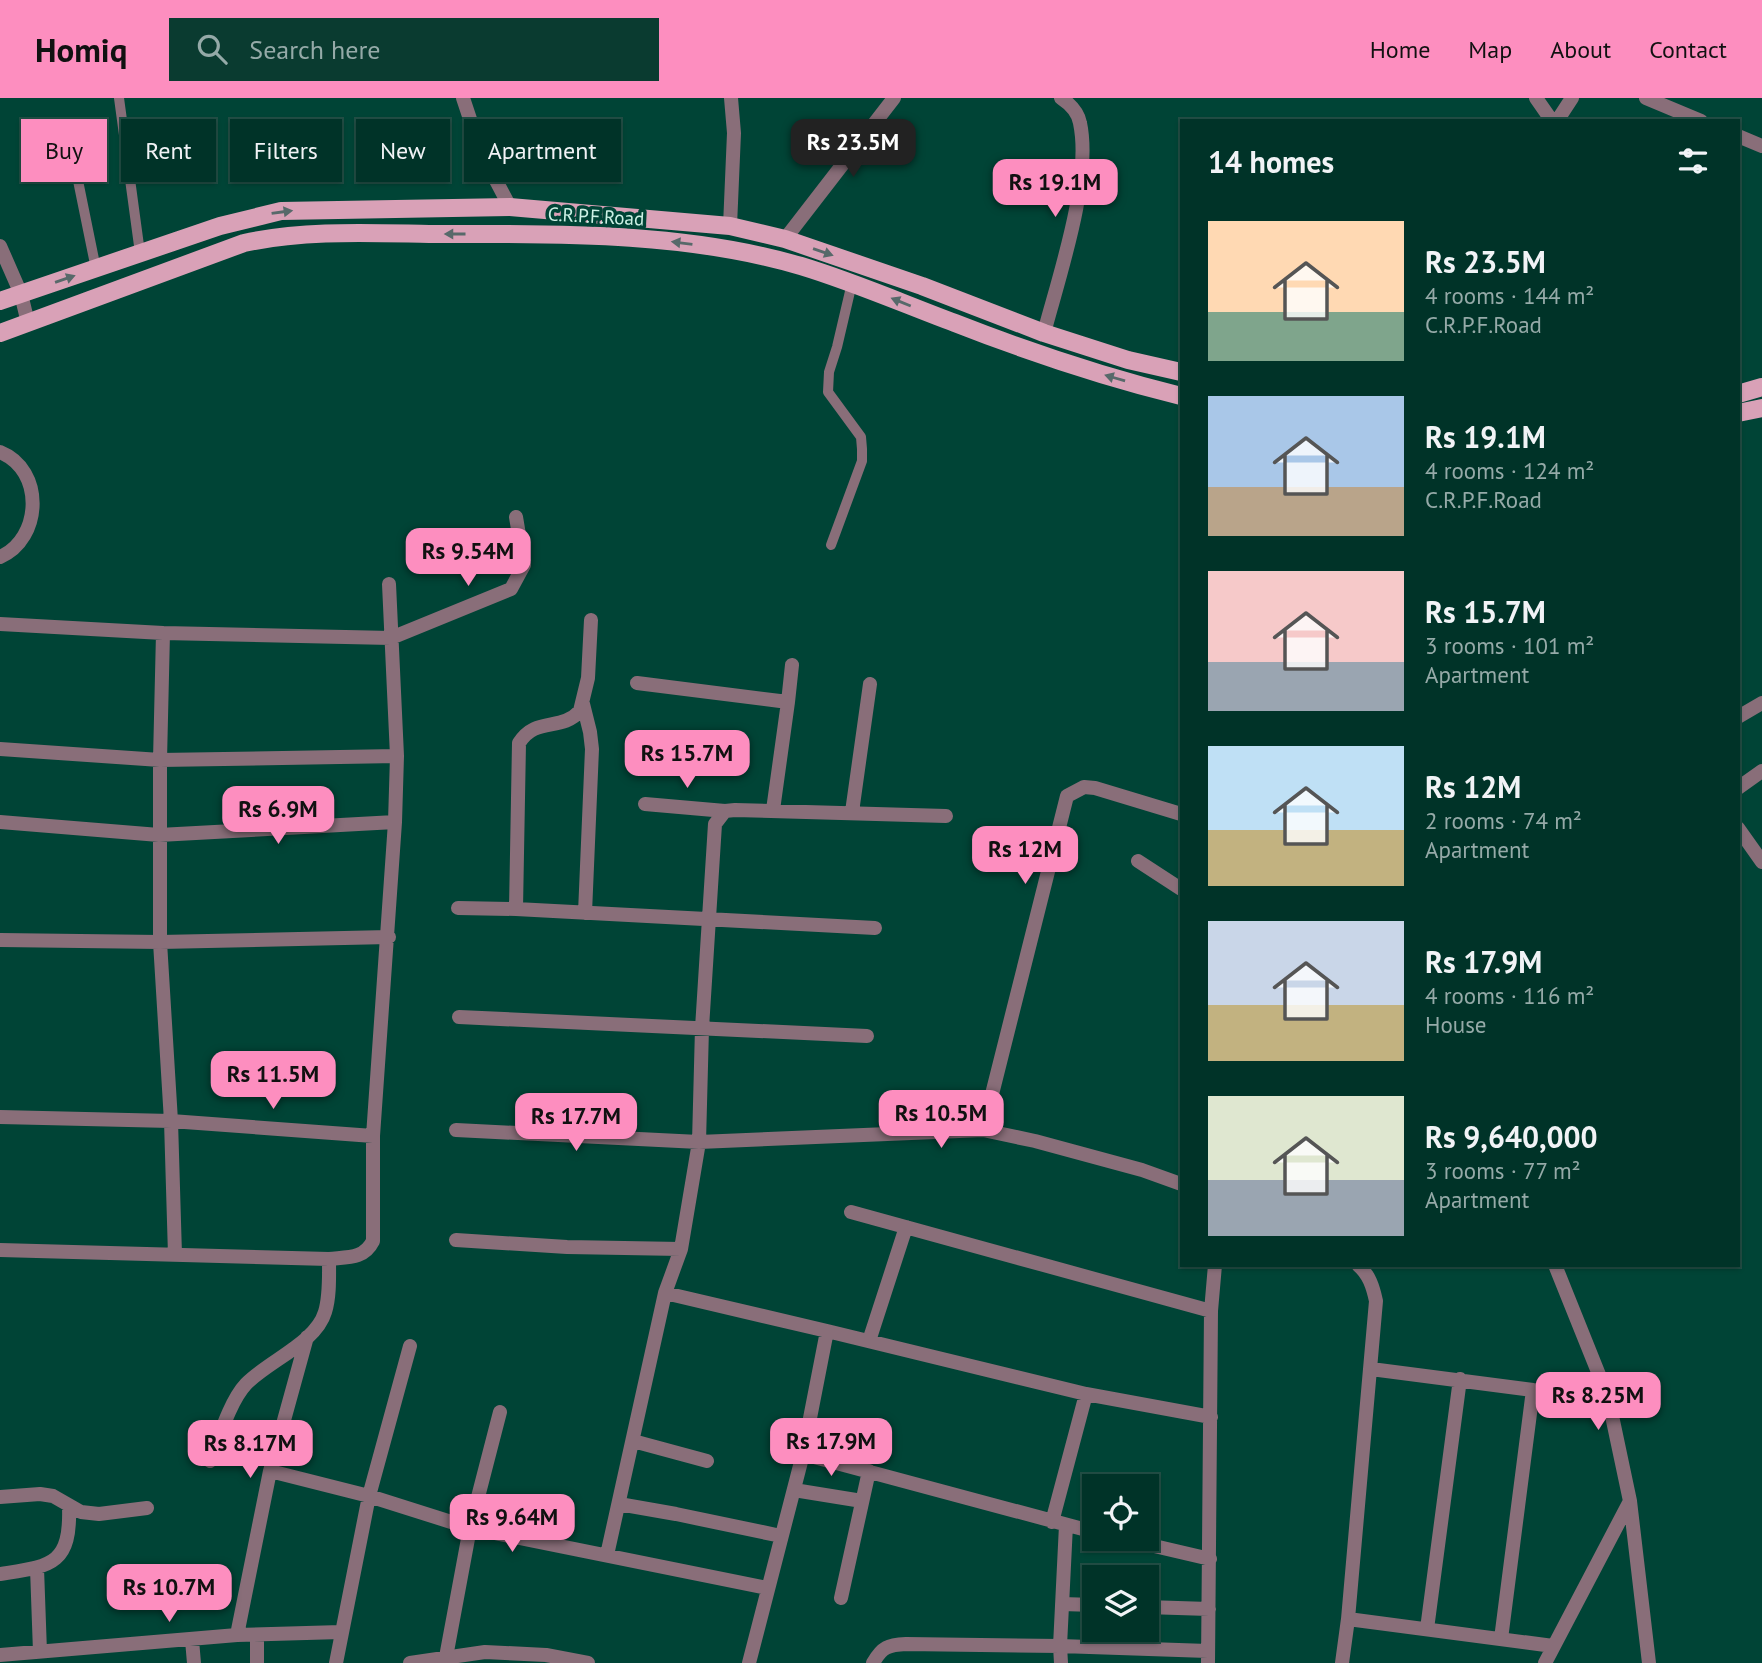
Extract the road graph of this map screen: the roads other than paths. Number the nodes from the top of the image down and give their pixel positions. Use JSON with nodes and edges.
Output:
{"nodes":[{"id":1,"x":119,"y":98,"type":"edge"},
{"id":2,"x":463,"y":98,"type":"edge"},
{"id":3,"x":731,"y":98,"type":"edge"},
{"id":4,"x":894,"y":98,"type":"edge"},
{"id":5,"x":1061,"y":98,"type":"edge"},
{"id":6,"x":1536,"y":98,"type":"edge"},
{"id":7,"x":1572,"y":98,"type":"edge"},
{"id":8,"x":1646,"y":98,"type":"edge"},
{"id":9,"x":1553,"y":119,"type":"edge"},
{"id":10,"x":1556,"y":119,"type":"edge"},
{"id":11,"x":1696,"y":119,"type":"edge"},
{"id":12,"x":1740,"y":137,"type":"edge"},
{"id":13,"x":1762,"y":146,"type":"edge"},
{"id":14,"x":78,"y":182,"type":"edge"},
{"id":15,"x":510,"y":207,"type":"junction"},
{"id":16,"x":730,"y":226,"type":"junction"},
{"id":17,"x":785,"y":239,"type":"junction"},
{"id":18,"x":0,"y":246,"type":"edge"},
{"id":19,"x":140,"y":253,"type":"junction"},
{"id":20,"x":96,"y":268,"type":"junction"},
{"id":21,"x":852,"y":283,"type":"junction"},
{"id":22,"x":21,"y":294,"type":"junction"},
{"id":23,"x":0,"y":301,"type":"edge"},
{"id":24,"x":28,"y":323,"type":"junction"},
{"id":25,"x":0,"y":332,"type":"edge"},
{"id":26,"x":1044,"y":333,"type":"junction"},
{"id":27,"x":1180,"y":372,"type":"edge"},
{"id":28,"x":1762,"y":387,"type":"edge"},
{"id":29,"x":1740,"y":393,"type":"edge"},
{"id":30,"x":1180,"y":396,"type":"edge"},
{"id":31,"x":1762,"y":408,"type":"edge"},
{"id":32,"x":1740,"y":413,"type":"edge"},
{"id":33,"x":0,"y":452,"type":"edge"},
{"id":34,"x":516,"y":517,"type":"dead end"},
{"id":35,"x":831,"y":545,"type":"dead end"},
{"id":36,"x":0,"y":557,"type":"edge"},
{"id":37,"x":388,"y":584,"type":"dead end"},
{"id":38,"x":591,"y":620,"type":"dead end"},
{"id":39,"x":0,"y":624,"type":"edge"},
{"id":40,"x":163,"y":633,"type":"junction"},
{"id":41,"x":391,"y":638,"type":"junction"},
{"id":42,"x":792,"y":665,"type":"dead end"},
{"id":43,"x":637,"y":684,"type":"dead end"},
{"id":44,"x":870,"y":684,"type":"dead end"},
{"id":45,"x":788,"y":702,"type":"junction"},
{"id":46,"x":1762,"y":703,"type":"edge"},
{"id":47,"x":583,"y":704,"type":"junction"},
{"id":48,"x":1740,"y":716,"type":"edge"},
{"id":49,"x":0,"y":749,"type":"edge"},
{"id":50,"x":397,"y":756,"type":"junction"},
{"id":51,"x":160,"y":760,"type":"junction"},
{"id":52,"x":1762,"y":771,"type":"edge"},
{"id":53,"x":1740,"y":787,"type":"edge"},
{"id":54,"x":645,"y":804,"type":"dead end"},
{"id":55,"x":773,"y":810,"type":"junction"},
{"id":56,"x":725,"y":811,"type":"junction"},
{"id":57,"x":852,"y":812,"type":"junction"},
{"id":58,"x":1180,"y":814,"type":"edge"},
{"id":59,"x":946,"y":816,"type":"dead end"},
{"id":60,"x":0,"y":822,"type":"edge"},
{"id":61,"x":395,"y":822,"type":"junction"},
{"id":62,"x":1740,"y":831,"type":"edge"},
{"id":63,"x":159,"y":835,"type":"junction"},
{"id":64,"x":1138,"y":861,"type":"dead end"},
{"id":65,"x":1762,"y":862,"type":"edge"},
{"id":66,"x":1180,"y":888,"type":"edge"},
{"id":67,"x":458,"y":908,"type":"dead end"},
{"id":68,"x":516,"y":909,"type":"junction"},
{"id":69,"x":584,"y":913,"type":"junction"},
{"id":70,"x":708,"y":919,"type":"junction"},
{"id":71,"x":875,"y":928,"type":"dead end"},
{"id":72,"x":389,"y":937,"type":"junction"},
{"id":73,"x":0,"y":940,"type":"edge"},
{"id":74,"x":160,"y":942,"type":"junction"},
{"id":75,"x":459,"y":1017,"type":"dead end"},
{"id":76,"x":702,"y":1028,"type":"junction"},
{"id":77,"x":867,"y":1036,"type":"dead end"},
{"id":78,"x":0,"y":1117,"type":"edge"},
{"id":79,"x":171,"y":1121,"type":"junction"},
{"id":80,"x":456,"y":1130,"type":"dead end"},
{"id":81,"x":983,"y":1130,"type":"junction"},
{"id":82,"x":373,"y":1136,"type":"junction"},
{"id":83,"x":699,"y":1142,"type":"junction"},
{"id":84,"x":1180,"y":1184,"type":"edge"},
{"id":85,"x":851,"y":1212,"type":"dead end"},
{"id":86,"x":906,"y":1227,"type":"junction"},
{"id":87,"x":456,"y":1240,"type":"dead end"},
{"id":88,"x":681,"y":1249,"type":"junction"},
{"id":89,"x":0,"y":1250,"type":"edge"},
{"id":90,"x":175,"y":1255,"type":"junction"},
{"id":91,"x":329,"y":1259,"type":"junction"},
{"id":92,"x":1215,"y":1267,"type":"edge"},
{"id":93,"x":1360,"y":1267,"type":"edge"},
{"id":94,"x":1556,"y":1267,"type":"edge"},
{"id":95,"x":665,"y":1293,"type":"junction"},
{"id":96,"x":1211,"y":1311,"type":"junction"},
{"id":97,"x":827,"y":1331,"type":"junction"},
{"id":98,"x":307,"y":1337,"type":"junction"},
{"id":99,"x":869,"y":1341,"type":"junction"},
{"id":100,"x":410,"y":1346,"type":"dead end"},
{"id":101,"x":1371,"y":1368,"type":"junction"},
{"id":102,"x":1461,"y":1379,"type":"junction"},
{"id":103,"x":1533,"y":1390,"type":"junction"},
{"id":104,"x":1086,"y":1394,"type":"junction"},
{"id":105,"x":1608,"y":1398,"type":"junction"},
{"id":106,"x":500,"y":1412,"type":"dead end"},
{"id":107,"x":1211,"y":1417,"type":"junction"},
{"id":108,"x":633,"y":1441,"type":"junction"},
{"id":109,"x":803,"y":1454,"type":"junction"},
{"id":110,"x":210,"y":1461,"type":"dead end"},
{"id":111,"x":707,"y":1461,"type":"dead end"},
{"id":112,"x":270,"y":1471,"type":"junction"},
{"id":113,"x":869,"y":1471,"type":"junction"},
{"id":114,"x":794,"y":1490,"type":"junction"},
{"id":115,"x":369,"y":1496,"type":"junction"},
{"id":116,"x":0,"y":1497,"type":"edge"},
{"id":117,"x":862,"y":1501,"type":"junction"},
{"id":118,"x":1630,"y":1501,"type":"junction"},
{"id":119,"x":619,"y":1504,"type":"junction"},
{"id":120,"x":69,"y":1507,"type":"junction"},
{"id":121,"x":146,"y":1508,"type":"dead end"},
{"id":122,"x":1059,"y":1524,"type":"junction"},
{"id":123,"x":470,"y":1528,"type":"junction"},
{"id":124,"x":1082,"y":1529,"type":"edge"},
{"id":125,"x":781,"y":1536,"type":"junction"},
{"id":126,"x":1159,"y":1547,"type":"edge"},
{"id":127,"x":607,"y":1555,"type":"junction"},
{"id":128,"x":1210,"y":1559,"type":"junction"},
{"id":129,"x":37,"y":1568,"type":"junction"},
{"id":130,"x":0,"y":1574,"type":"edge"},
{"id":131,"x":767,"y":1588,"type":"junction"},
{"id":132,"x":841,"y":1598,"type":"dead end"},
{"id":133,"x":1062,"y":1604,"type":"junction"},
{"id":134,"x":1082,"y":1605,"type":"edge"},
{"id":135,"x":1159,"y":1607,"type":"edge"},
{"id":136,"x":1209,"y":1609,"type":"junction"},
{"id":137,"x":1348,"y":1619,"type":"junction"},
{"id":138,"x":1427,"y":1629,"type":"junction"},
{"id":139,"x":341,"y":1632,"type":"junction"},
{"id":140,"x":237,"y":1635,"type":"junction"},
{"id":141,"x":257,"y":1636,"type":"junction"},
{"id":142,"x":1501,"y":1639,"type":"junction"},
{"id":143,"x":192,"y":1640,"type":"junction"},
{"id":144,"x":1060,"y":1646,"type":"junction"},
{"id":145,"x":1553,"y":1646,"type":"junction"},
{"id":146,"x":40,"y":1652,"type":"junction"},
{"id":147,"x":0,"y":1655,"type":"edge"},
{"id":148,"x":446,"y":1657,"type":"junction"},
{"id":149,"x":1208,"y":1657,"type":"edge"},
{"id":150,"x":194,"y":1663,"type":"edge"},
{"id":151,"x":257,"y":1663,"type":"edge"},
{"id":152,"x":336,"y":1663,"type":"edge"},
{"id":153,"x":410,"y":1663,"type":"edge"},
{"id":154,"x":589,"y":1663,"type":"edge"},
{"id":155,"x":749,"y":1663,"type":"edge"},
{"id":156,"x":873,"y":1663,"type":"edge"},
{"id":157,"x":1061,"y":1663,"type":"edge"},
{"id":158,"x":1342,"y":1663,"type":"edge"},
{"id":159,"x":1545,"y":1663,"type":"edge"},
{"id":160,"x":1650,"y":1663,"type":"edge"}],
"edges":[{"from":1,"to":19,"type":"lane"},
{"from":2,"to":15,"type":"street"},
{"from":3,"to":16,"type":"street"},
{"from":4,"to":17,"type":"street"},
{"from":5,"to":26,"type":"street"},
{"from":6,"to":9,"type":"street"},
{"from":7,"to":10,"type":"street"},
{"from":8,"to":11,"type":"street"},
{"from":12,"to":13,"type":"street"},
{"from":14,"to":20,"type":"lane"},
{"from":15,"to":16,"type":"main road","name":"C.R.P.F.Road"},
{"from":19,"to":15,"type":"main road","name":"C.R.P.F.Road","one_way":true},
{"from":16,"to":17,"type":"main road","name":"C.R.P.F.Road"},
{"from":17,"to":26,"type":"main road","name":"C.R.P.F.Road","one_way":true},
{"from":18,"to":22,"type":"street"},
{"from":19,"to":20,"type":"main road","name":"C.R.P.F.Road"},
{"from":22,"to":20,"type":"main road","name":"C.R.P.F.Road","one_way":true},
{"from":21,"to":24,"type":"main road","name":"C.R.P.F.Road","one_way":true},
{"from":30,"to":21,"type":"main road","name":"C.R.P.F.Road","one_way":true},
{"from":21,"to":35,"type":"lane"},
{"from":22,"to":23,"type":"main road","name":"C.R.P.F.Road"},
{"from":22,"to":24,"type":"street"},
{"from":24,"to":25,"type":"main road","name":"C.R.P.F.Road"},
{"from":26,"to":27,"type":"main road","name":"C.R.P.F.Road"},
{"from":28,"to":29,"type":"main road"},
{"from":31,"to":32,"type":"main road"},
{"from":33,"to":36,"type":"street"},
{"from":34,"to":41,"type":"street"},
{"from":37,"to":41,"type":"street"},
{"from":38,"to":47,"type":"street"},
{"from":39,"to":40,"type":"street"},
{"from":40,"to":41,"type":"street"},
{"from":40,"to":51,"type":"street"},
{"from":41,"to":50,"type":"street"},
{"from":42,"to":45,"type":"street"},
{"from":43,"to":45,"type":"street"},
{"from":44,"to":57,"type":"street"},
{"from":45,"to":55,"type":"street"},
{"from":46,"to":48,"type":"street"},
{"from":47,"to":68,"type":"street"},
{"from":47,"to":69,"type":"street"},
{"from":49,"to":51,"type":"street"},
{"from":50,"to":51,"type":"street"},
{"from":50,"to":61,"type":"street"},
{"from":51,"to":63,"type":"street"},
{"from":52,"to":53,"type":"street"},
{"from":54,"to":56,"type":"street"},
{"from":55,"to":56,"type":"street"},
{"from":55,"to":57,"type":"street"},
{"from":56,"to":70,"type":"street"},
{"from":57,"to":59,"type":"street"},
{"from":58,"to":81,"type":"street"},
{"from":60,"to":63,"type":"street"},
{"from":61,"to":63,"type":"street"},
{"from":61,"to":72,"type":"street"},
{"from":62,"to":65,"type":"street"},
{"from":63,"to":74,"type":"street"},
{"from":64,"to":66,"type":"street"},
{"from":67,"to":68,"type":"street"},
{"from":68,"to":69,"type":"street"},
{"from":69,"to":70,"type":"street"},
{"from":70,"to":71,"type":"street"},
{"from":70,"to":76,"type":"street"},
{"from":72,"to":74,"type":"street"},
{"from":72,"to":82,"type":"street"},
{"from":73,"to":74,"type":"street"},
{"from":74,"to":79,"type":"street"},
{"from":75,"to":76,"type":"street"},
{"from":76,"to":77,"type":"street"},
{"from":76,"to":83,"type":"street"},
{"from":78,"to":79,"type":"street"},
{"from":79,"to":82,"type":"street"},
{"from":79,"to":90,"type":"street"},
{"from":80,"to":83,"type":"street"},
{"from":81,"to":83,"type":"street"},
{"from":81,"to":84,"type":"street"},
{"from":82,"to":91,"type":"street"},
{"from":83,"to":88,"type":"street"},
{"from":85,"to":86,"type":"street"},
{"from":86,"to":96,"type":"street"},
{"from":86,"to":99,"type":"street"},
{"from":87,"to":88,"type":"street"},
{"from":88,"to":95,"type":"street"},
{"from":89,"to":90,"type":"street"},
{"from":90,"to":91,"type":"street"},
{"from":91,"to":98,"type":"street"},
{"from":92,"to":96,"type":"street"},
{"from":93,"to":101,"type":"street"},
{"from":94,"to":105,"type":"street"},
{"from":95,"to":97,"type":"street"},
{"from":95,"to":108,"type":"street"},
{"from":96,"to":107,"type":"street"},
{"from":97,"to":99,"type":"street"},
{"from":97,"to":109,"type":"street"},
{"from":98,"to":110,"type":"street"},
{"from":98,"to":112,"type":"street"},
{"from":99,"to":104,"type":"street"},
{"from":100,"to":115,"type":"street"},
{"from":101,"to":102,"type":"street"},
{"from":101,"to":137,"type":"street"},
{"from":102,"to":103,"type":"street"},
{"from":102,"to":138,"type":"street"},
{"from":103,"to":105,"type":"street"},
{"from":103,"to":142,"type":"street"},
{"from":104,"to":107,"type":"street"},
{"from":104,"to":122,"type":"street"},
{"from":105,"to":118,"type":"street"},
{"from":106,"to":123,"type":"street"},
{"from":107,"to":128,"type":"street"},
{"from":108,"to":111,"type":"street"},
{"from":108,"to":119,"type":"street"},
{"from":109,"to":113,"type":"street"},
{"from":109,"to":114,"type":"street"},
{"from":112,"to":115,"type":"street"},
{"from":112,"to":140,"type":"street"},
{"from":113,"to":117,"type":"street"},
{"from":113,"to":122,"type":"street"},
{"from":114,"to":117,"type":"street"},
{"from":114,"to":125,"type":"street"},
{"from":115,"to":123,"type":"street"},
{"from":115,"to":139,"type":"street"},
{"from":116,"to":120,"type":"street"},
{"from":117,"to":132,"type":"street"},
{"from":118,"to":145,"type":"street"},
{"from":118,"to":160,"type":"street"},
{"from":119,"to":125,"type":"street"},
{"from":119,"to":127,"type":"street"},
{"from":120,"to":121,"type":"street"},
{"from":120,"to":129,"type":"street"},
{"from":122,"to":124,"type":"street"},
{"from":122,"to":133,"type":"street"},
{"from":123,"to":127,"type":"street"},
{"from":123,"to":148,"type":"street"},
{"from":125,"to":131,"type":"street"},
{"from":126,"to":128,"type":"street"},
{"from":127,"to":131,"type":"street"},
{"from":128,"to":136,"type":"street"},
{"from":129,"to":130,"type":"street"},
{"from":129,"to":146,"type":"street"},
{"from":131,"to":155,"type":"street"},
{"from":133,"to":134,"type":"street"},
{"from":133,"to":144,"type":"street"},
{"from":135,"to":136,"type":"street"},
{"from":136,"to":149,"type":"street"},
{"from":137,"to":138,"type":"street"},
{"from":137,"to":158,"type":"street"},
{"from":138,"to":142,"type":"street"},
{"from":139,"to":141,"type":"street"},
{"from":139,"to":152,"type":"street"},
{"from":140,"to":141,"type":"street"},
{"from":140,"to":143,"type":"street"},
{"from":141,"to":151,"type":"street"},
{"from":142,"to":145,"type":"street"},
{"from":143,"to":146,"type":"street"},
{"from":143,"to":150,"type":"street"},
{"from":144,"to":149,"type":"street"},
{"from":144,"to":156,"type":"street"},
{"from":144,"to":157,"type":"street"},
{"from":145,"to":159,"type":"street"},
{"from":146,"to":147,"type":"street"},
{"from":148,"to":153,"type":"street"},
{"from":148,"to":154,"type":"street"}]}
